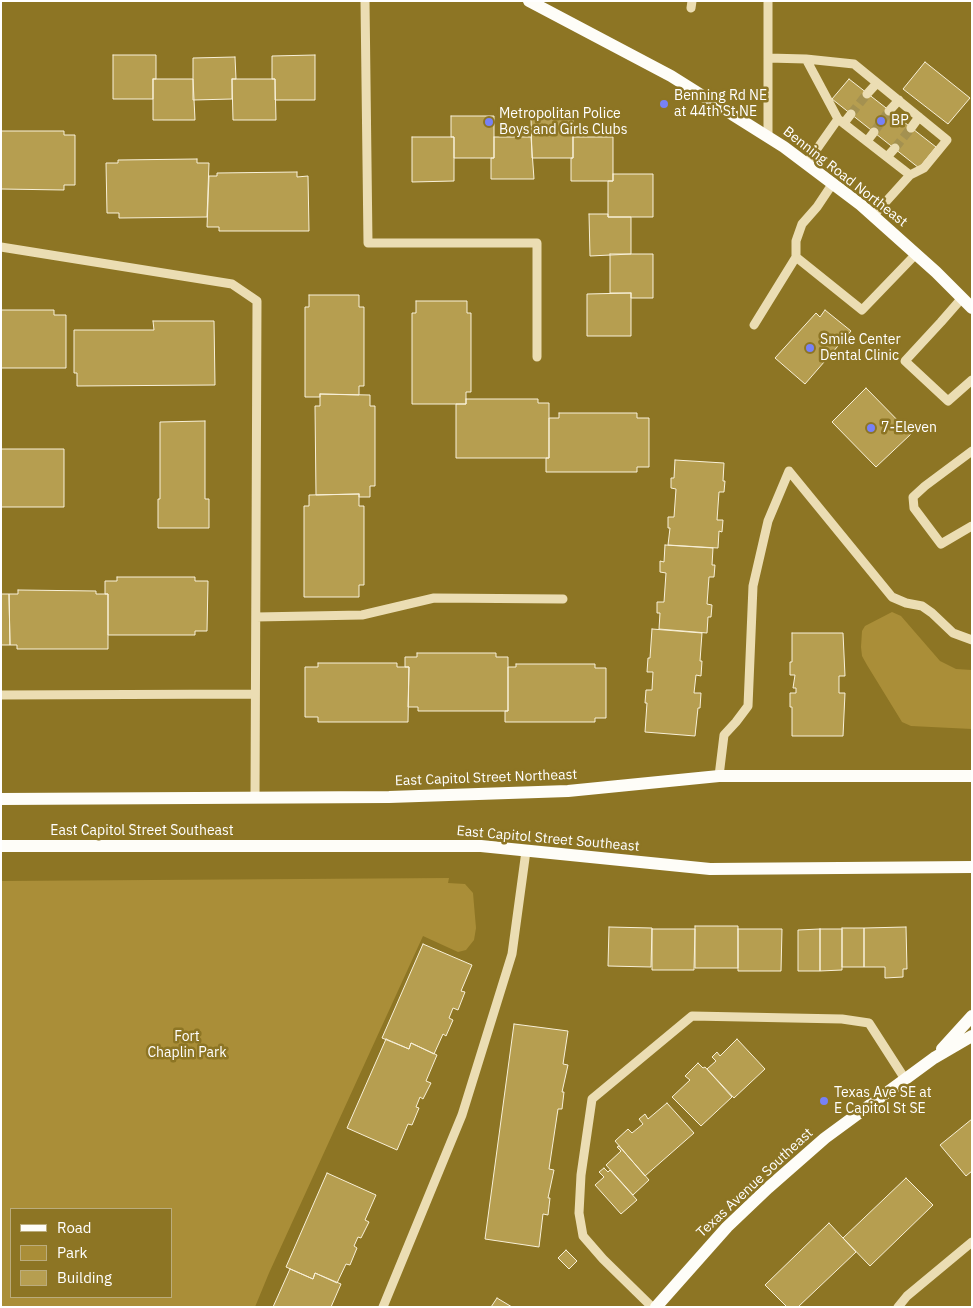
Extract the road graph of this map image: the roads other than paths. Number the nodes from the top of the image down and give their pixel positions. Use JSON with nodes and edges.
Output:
{"nodes":[{"id":1,"x":365,"y":1,"type":"edge"},
{"id":2,"x":529,"y":1,"type":"edge"},
{"id":3,"x":768,"y":1,"type":"edge"},
{"id":4,"x":768,"y":58,"type":"junction"},
{"id":5,"x":806,"y":58,"type":"junction"},
{"id":6,"x":878,"y":83,"type":"junction"},
{"id":7,"x":867,"y":94,"type":"tunnel mouth"},
{"id":8,"x":899,"y":100,"type":"junction"},
{"id":9,"x":889,"y":111,"type":"tunnel mouth"},
{"id":10,"x":852,"y":114,"type":"tunnel mouth"},
{"id":11,"x":919,"y":117,"type":"junction"},
{"id":12,"x":841,"y":121,"type":"junction"},
{"id":13,"x":911,"y":128,"type":"tunnel mouth"},
{"id":14,"x":874,"y":132,"type":"tunnel mouth"},
{"id":15,"x":768,"y":136,"type":"junction"},
{"id":16,"x":867,"y":141,"type":"junction"},
{"id":17,"x":895,"y":148,"type":"tunnel mouth"},
{"id":18,"x":887,"y":157,"type":"junction"},
{"id":19,"x":807,"y":163,"type":"junction"},
{"id":20,"x":910,"y":175,"type":"junction"},
{"id":21,"x":833,"y":183,"type":"junction"},
{"id":22,"x":873,"y":216,"type":"junction"},
{"id":23,"x":1,"y":247,"type":"edge"},
{"id":24,"x":916,"y":254,"type":"junction"},
{"id":25,"x":796,"y":257,"type":"junction"},
{"id":26,"x":962,"y":298,"type":"junction"},
{"id":27,"x":972,"y":308,"type":"edge"},
{"id":28,"x":754,"y":325,"type":"dead end"},
{"id":29,"x":536,"y":357,"type":"dead end"},
{"id":30,"x":972,"y":380,"type":"edge"},
{"id":31,"x":972,"y":451,"type":"edge"},
{"id":32,"x":972,"y":526,"type":"edge"},
{"id":33,"x":563,"y":598,"type":"dead end"},
{"id":34,"x":256,"y":617,"type":"junction"},
{"id":35,"x":972,"y":640,"type":"edge"},
{"id":36,"x":1,"y":694,"type":"edge"},
{"id":37,"x":255,"y":694,"type":"junction"},
{"id":38,"x":719,"y":776,"type":"junction"},
{"id":39,"x":972,"y":776,"type":"edge"},
{"id":40,"x":255,"y":798,"type":"junction"},
{"id":41,"x":1,"y":799,"type":"edge"},
{"id":42,"x":1,"y":846,"type":"edge"},
{"id":43,"x":526,"y":851,"type":"junction"},
{"id":44,"x":972,"y":867,"type":"edge"},
{"id":45,"x":972,"y":1016,"type":"edge"},
{"id":46,"x":972,"y":1036,"type":"edge"},
{"id":47,"x":934,"y":1058,"type":"junction"},
{"id":48,"x":905,"y":1079,"type":"junction"},
{"id":49,"x":972,"y":1242,"type":"edge"},
{"id":50,"x":383,"y":1307,"type":"edge"},
{"id":51,"x":654,"y":1307,"type":"edge"},
{"id":52,"x":898,"y":1307,"type":"edge"}],
"edges":[{"from":1,"to":29,"type":"street"},
{"from":2,"to":15,"type":"main road","name":"Benning Road Northeast"},
{"from":3,"to":4,"type":"street"},
{"from":4,"to":5,"type":"street"},
{"from":4,"to":15,"type":"street"},
{"from":5,"to":6,"type":"street"},
{"from":5,"to":12,"type":"street"},
{"from":6,"to":7,"type":"street"},
{"from":6,"to":8,"type":"street"},
{"from":8,"to":9,"type":"street"},
{"from":8,"to":11,"type":"street"},
{"from":10,"to":12,"type":"street"},
{"from":11,"to":13,"type":"street"},
{"from":11,"to":20,"type":"street"},
{"from":12,"to":16,"type":"street"},
{"from":12,"to":19,"type":"street"},
{"from":14,"to":16,"type":"street"},
{"from":15,"to":19,"type":"main road","name":"Benning Road Northeast"},
{"from":16,"to":18,"type":"street"},
{"from":17,"to":18,"type":"street"},
{"from":18,"to":20,"type":"street"},
{"from":19,"to":21,"type":"main road","name":"Benning Road Northeast"},
{"from":20,"to":22,"type":"street"},
{"from":21,"to":22,"type":"main road","name":"Benning Road Northeast"},
{"from":21,"to":25,"type":"street"},
{"from":22,"to":24,"type":"main road","name":"Benning Road Northeast"},
{"from":23,"to":34,"type":"street"},
{"from":24,"to":25,"type":"street"},
{"from":24,"to":26,"type":"main road","name":"Benning Road Northeast"},
{"from":25,"to":28,"type":"street"},
{"from":26,"to":27,"type":"main road","name":"Benning Road Northeast"},
{"from":26,"to":30,"type":"street"},
{"from":31,"to":32,"type":"street"},
{"from":33,"to":34,"type":"street"},
{"from":34,"to":37,"type":"street"},
{"from":35,"to":38,"type":"street"},
{"from":36,"to":37,"type":"street"},
{"from":37,"to":40,"type":"street"},
{"from":38,"to":39,"type":"main road","name":"East Capitol Street Northeast"},
{"from":38,"to":40,"type":"main road","name":"East Capitol Street Northeast"},
{"from":40,"to":41,"type":"main road","name":"East Capitol Street Northeast"},
{"from":42,"to":43,"type":"main road","name":"East Capitol Street Southeast"},
{"from":43,"to":44,"type":"main road","name":"East Capitol Street Southeast"},
{"from":43,"to":50,"type":"street"},
{"from":45,"to":47,"type":"main road","name":"Texas Avenue Southeast"},
{"from":46,"to":47,"type":"main road","name":"Texas Avenue Southeast"},
{"from":47,"to":48,"type":"main road","name":"Texas Avenue Southeast"},
{"from":48,"to":51,"type":"main road","name":"Texas Avenue Southeast"},
{"from":48,"to":51,"type":"street"},
{"from":49,"to":52,"type":"street"}]}
